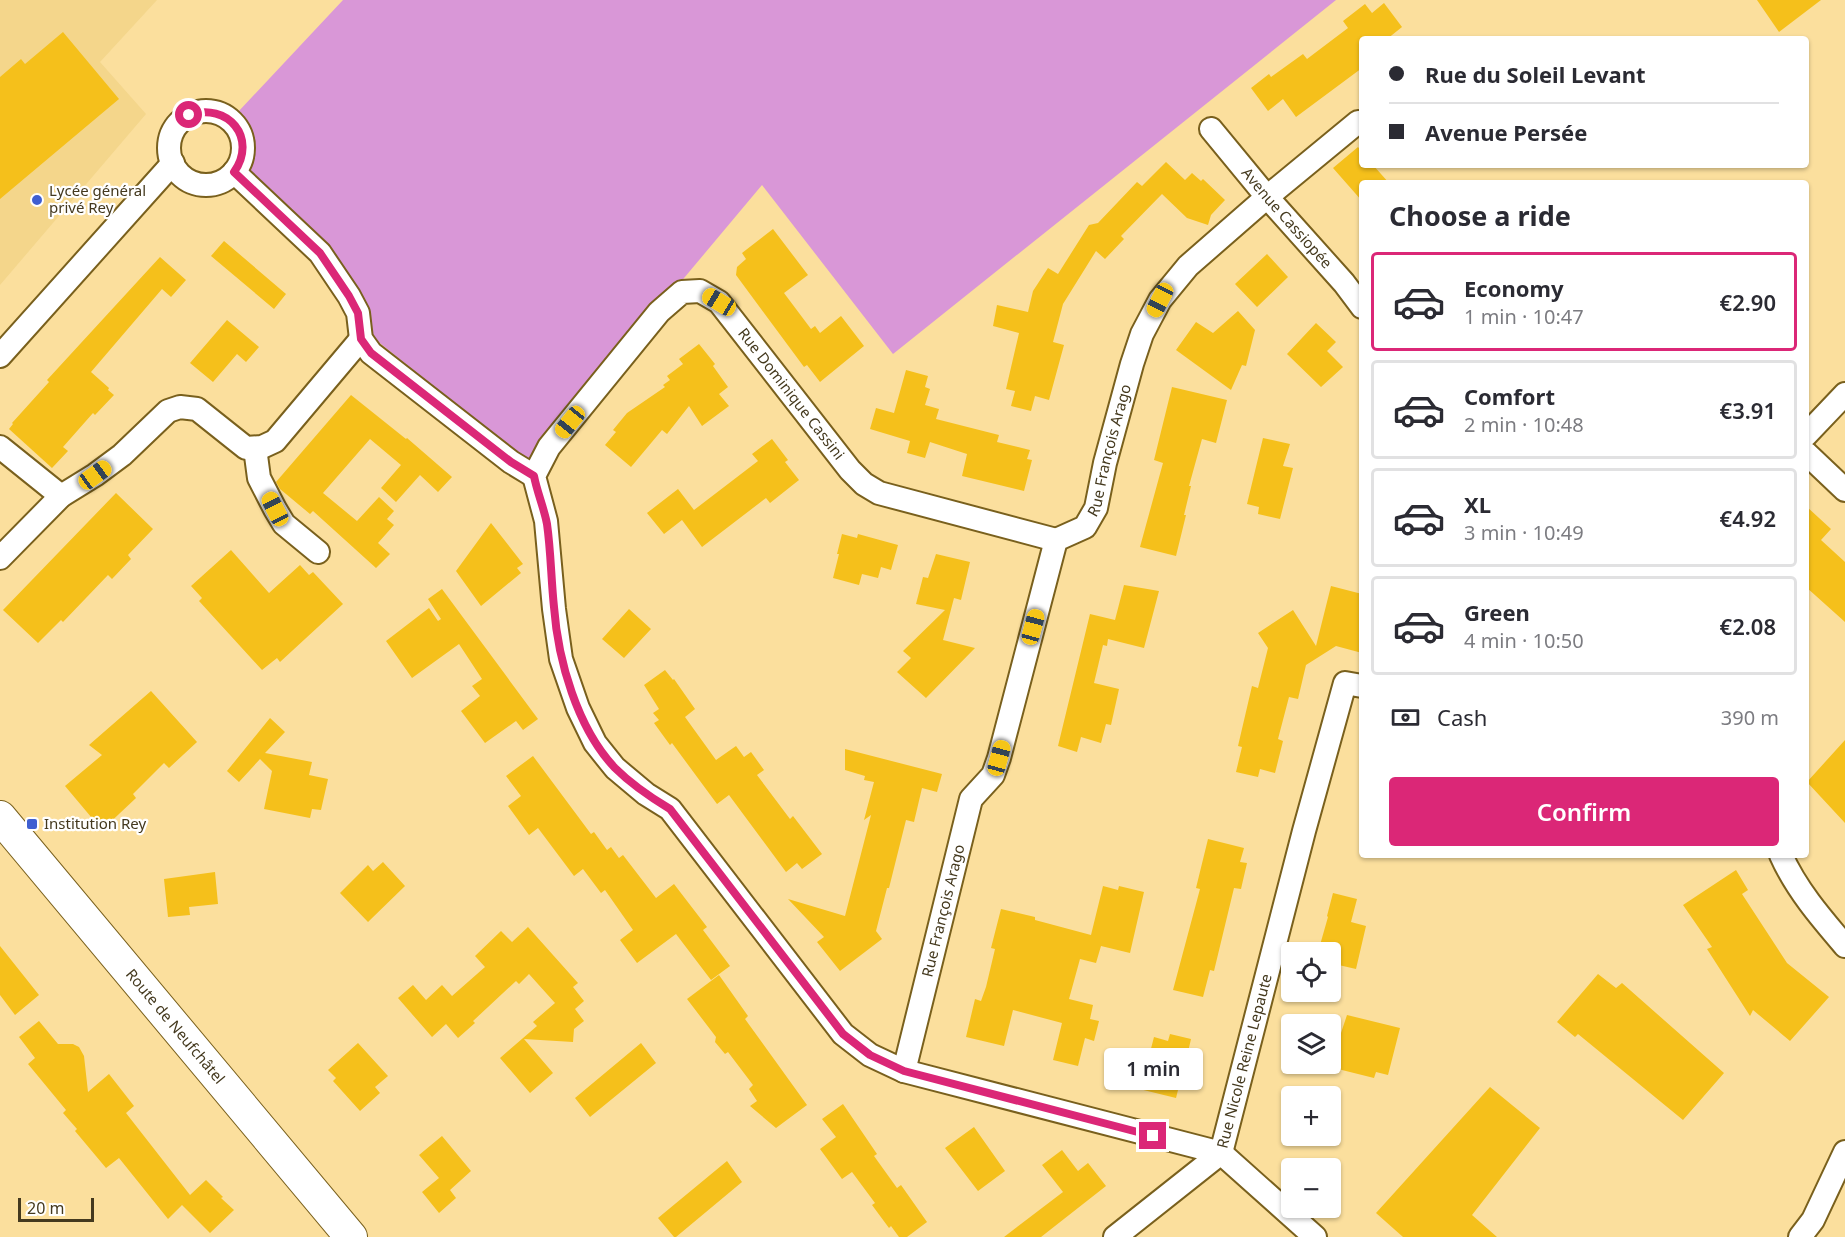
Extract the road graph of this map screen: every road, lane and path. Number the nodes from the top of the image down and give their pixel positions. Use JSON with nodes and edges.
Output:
{"nodes":[{"id":1,"x":1358,"y":122,"type":"dead end"},
{"id":2,"x":1211,"y":129,"type":"dead end"},
{"id":3,"x":173,"y":163,"type":"junction"},
{"id":4,"x":234,"y":172,"type":"junction"},
{"id":5,"x":1267,"y":197,"type":"junction"},
{"id":6,"x":1359,"y":303,"type":"edge"},
{"id":7,"x":361,"y":339,"type":"junction"},
{"id":8,"x":0,"y":356,"type":"edge"},
{"id":9,"x":1845,"y":394,"type":"edge"},
{"id":10,"x":1809,"y":428,"type":"edge"},
{"id":11,"x":0,"y":447,"type":"edge"},
{"id":12,"x":255,"y":448,"type":"junction"},
{"id":13,"x":1809,"y":456,"type":"edge"},
{"id":14,"x":534,"y":476,"type":"junction"},
{"id":15,"x":1845,"y":490,"type":"edge"},
{"id":16,"x":61,"y":496,"type":"junction"},
{"id":17,"x":1056,"y":540,"type":"junction"},
{"id":18,"x":318,"y":552,"type":"dead end"},
{"id":19,"x":0,"y":558,"type":"edge"},
{"id":20,"x":1359,"y":685,"type":"edge"},
{"id":21,"x":0,"y":817,"type":"edge"},
{"id":22,"x":1782,"y":858,"type":"edge"},
{"id":23,"x":1845,"y":946,"type":"edge"},
{"id":24,"x":904,"y":1071,"type":"junction"},
{"id":25,"x":1845,"y":1152,"type":"edge"},
{"id":26,"x":1221,"y":1153,"type":"junction"},
{"id":27,"x":351,"y":1237,"type":"edge"},
{"id":28,"x":1115,"y":1237,"type":"edge"},
{"id":29,"x":1315,"y":1237,"type":"edge"},
{"id":30,"x":1800,"y":1237,"type":"edge"}],
"edges":[{"from":1,"to":5,"type":"street","name":"Rue François Arago"},
{"from":2,"to":5,"type":"street","name":"Avenue Cassiopée"},
{"from":3,"to":4,"type":"street"},
{"from":3,"to":4,"type":"street"},
{"from":3,"to":8,"type":"street"},
{"from":4,"to":7,"type":"street"},
{"from":5,"to":6,"type":"street","name":"Avenue Cassiopée"},
{"from":5,"to":17,"type":"street","name":"Rue François Arago"},
{"from":7,"to":12,"type":"street"},
{"from":7,"to":14,"type":"street"},
{"from":9,"to":10,"type":"street"},
{"from":11,"to":16,"type":"street"},
{"from":12,"to":16,"type":"street"},
{"from":12,"to":18,"type":"street"},
{"from":13,"to":15,"type":"street"},
{"from":14,"to":17,"type":"street","name":"Rue Dominique Cassini"},
{"from":14,"to":24,"type":"street"},
{"from":16,"to":19,"type":"street"},
{"from":17,"to":24,"type":"street","name":"Rue François Arago"},
{"from":20,"to":26,"type":"street","name":"Rue Nicole Reine Lepaute"},
{"from":21,"to":27,"type":"main road","name":"Route de Neufchâtel"},
{"from":22,"to":23,"type":"street"},
{"from":24,"to":26,"type":"street"},
{"from":25,"to":30,"type":"street"},
{"from":26,"to":28,"type":"street","name":"Rue Nicole Reine Lepaute"},
{"from":26,"to":29,"type":"street"}]}
